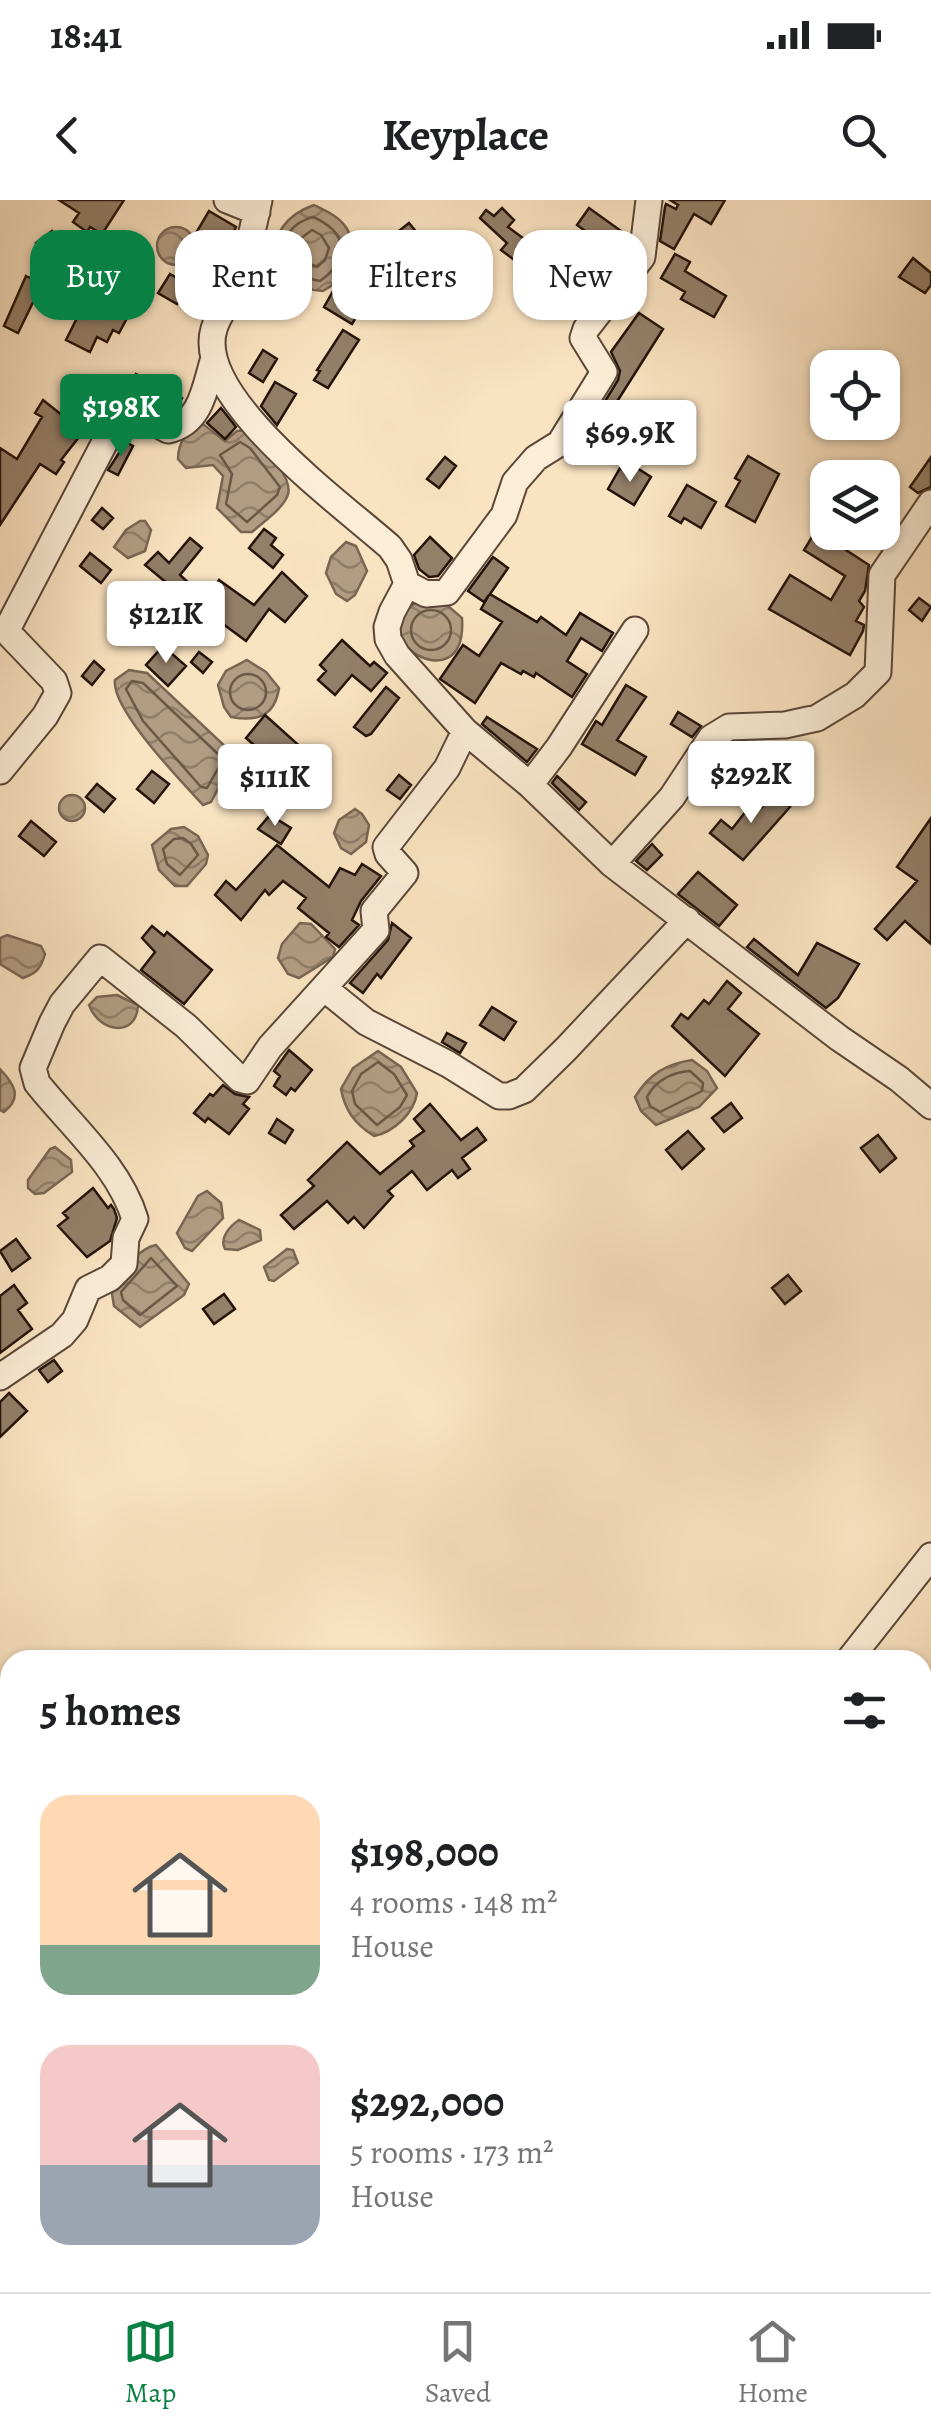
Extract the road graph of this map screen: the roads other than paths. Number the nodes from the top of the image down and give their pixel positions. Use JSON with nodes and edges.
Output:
{"nodes":[{"id":1,"x":227,"y":200,"type":"edge"},
{"id":2,"x":650,"y":200,"type":"edge"},
{"id":3,"x":258,"y":206,"type":"edge"},
{"id":4,"x":214,"y":360,"type":"junction"},
{"id":5,"x":931,"y":503,"type":"edge"},
{"id":6,"x":407,"y":584,"type":"junction"},
{"id":7,"x":635,"y":630,"type":"dead end"},
{"id":8,"x":466,"y":731,"type":"junction"},
{"id":9,"x":0,"y":771,"type":"edge"},
{"id":10,"x":530,"y":784,"type":"junction"},
{"id":11,"x":612,"y":864,"type":"junction"},
{"id":12,"x":687,"y":920,"type":"junction"},
{"id":13,"x":324,"y":988,"type":"junction"},
{"id":14,"x":931,"y":1106,"type":"edge"},
{"id":15,"x":0,"y":1377,"type":"edge"},
{"id":16,"x":931,"y":1556,"type":"edge"},
{"id":17,"x":857,"y":1650,"type":"edge"}],
"edges":[{"from":1,"to":3,"type":"street"},
{"from":2,"to":6,"type":"street"},
{"from":3,"to":4,"type":"street"},
{"from":4,"to":6,"type":"street"},
{"from":4,"to":9,"type":"street"},
{"from":5,"to":11,"type":"street"},
{"from":6,"to":8,"type":"street"},
{"from":7,"to":10,"type":"street"},
{"from":8,"to":10,"type":"street"},
{"from":8,"to":13,"type":"street"},
{"from":10,"to":11,"type":"street"},
{"from":11,"to":12,"type":"street"},
{"from":12,"to":13,"type":"street"},
{"from":12,"to":14,"type":"street"},
{"from":13,"to":15,"type":"street"},
{"from":16,"to":17,"type":"street"}]}
